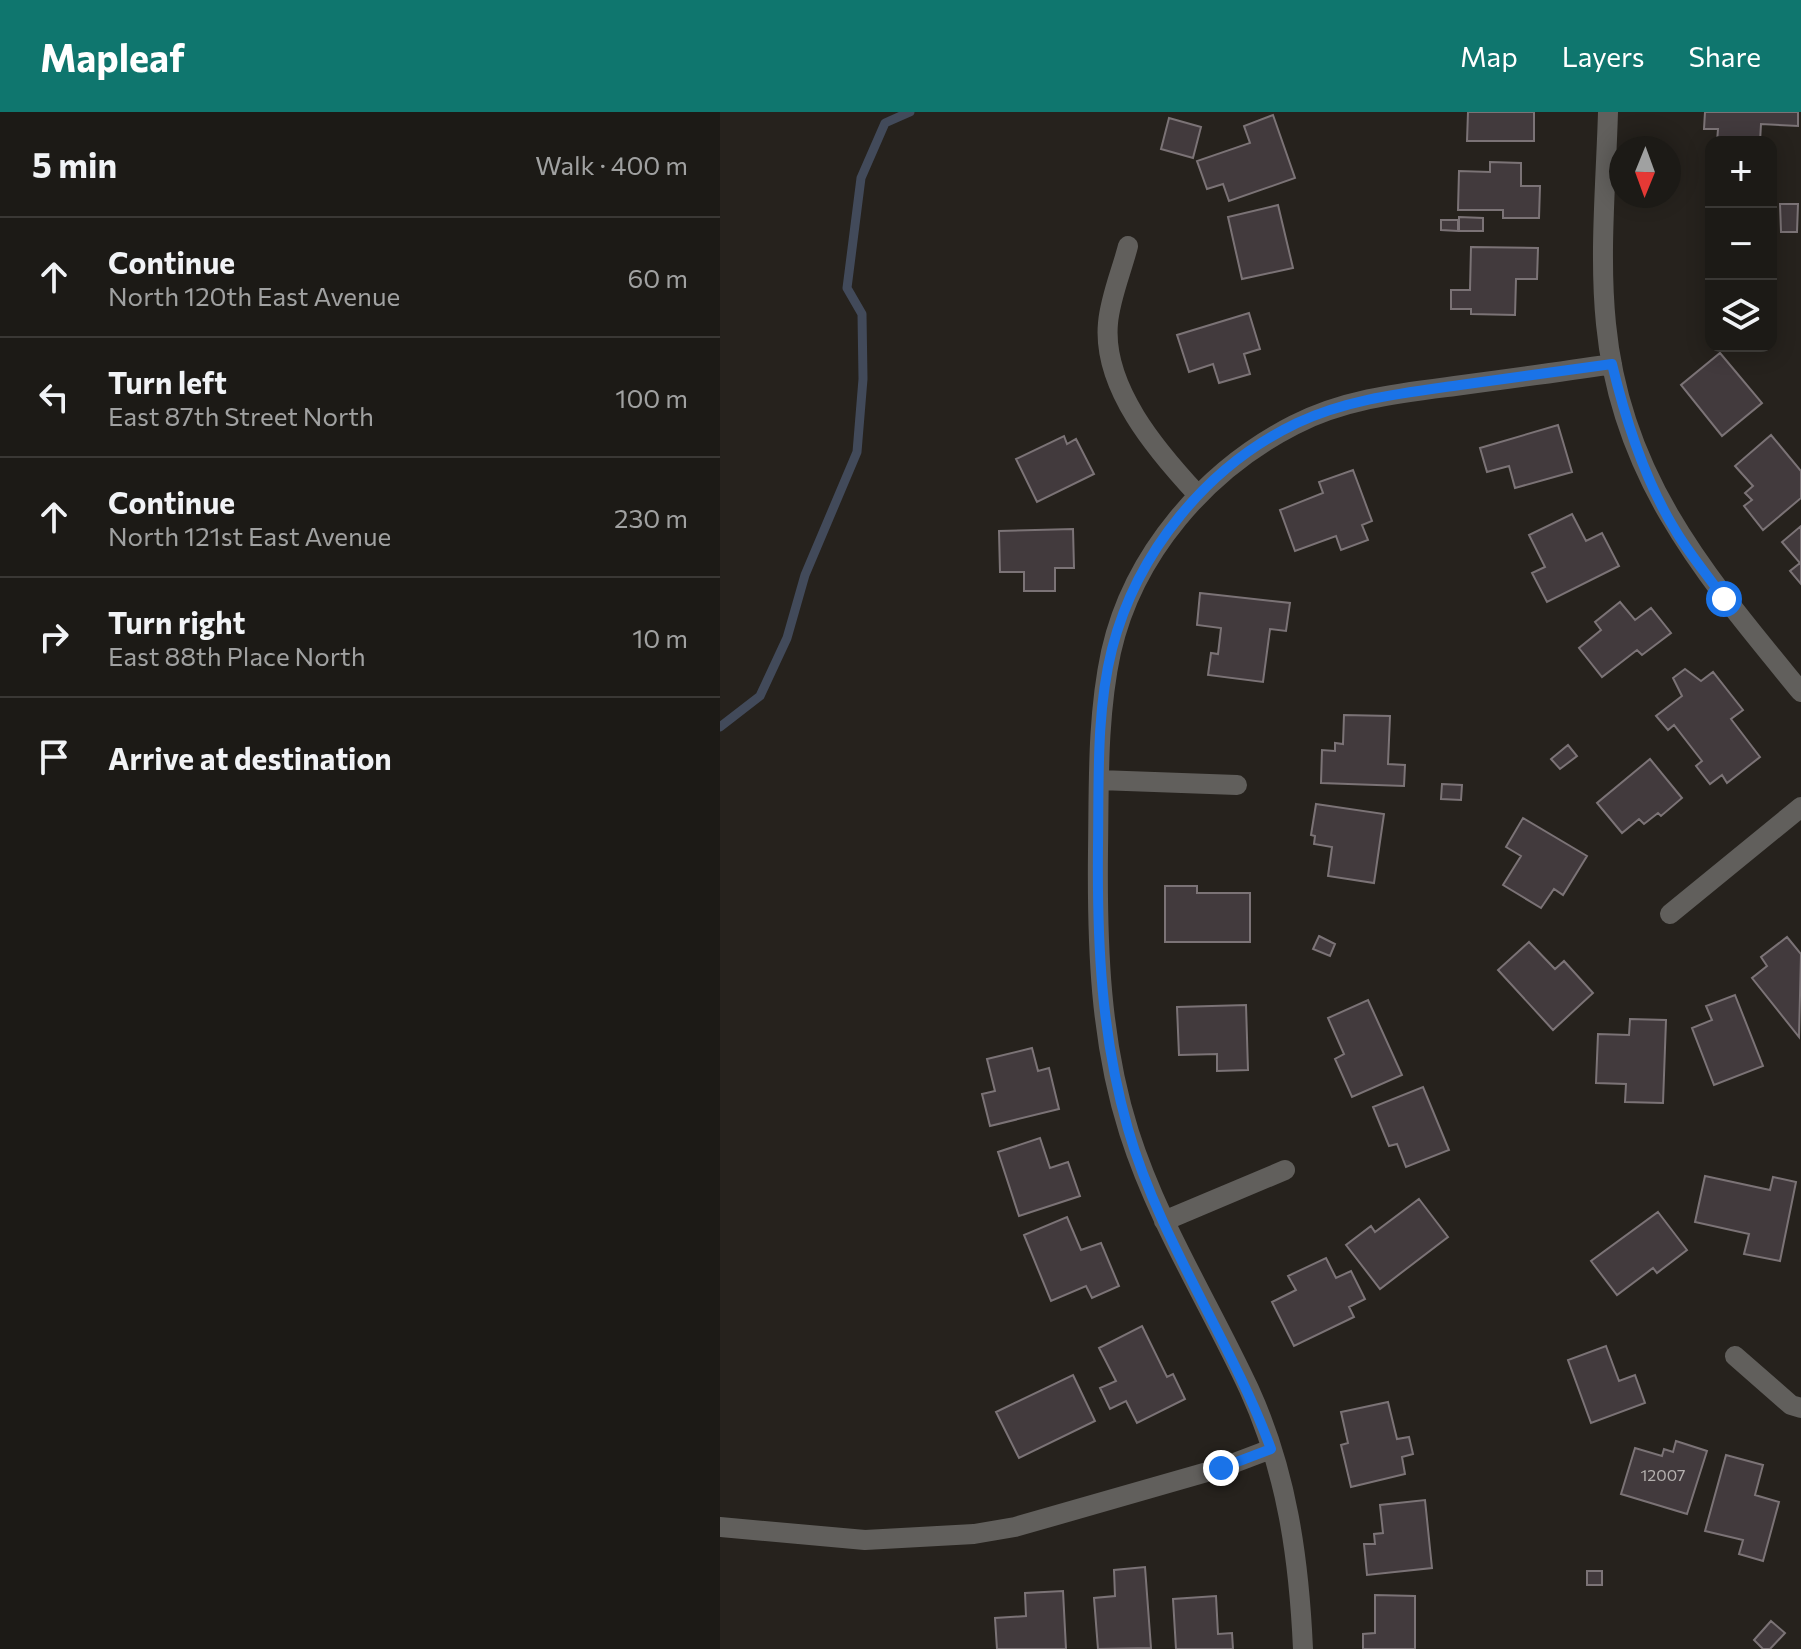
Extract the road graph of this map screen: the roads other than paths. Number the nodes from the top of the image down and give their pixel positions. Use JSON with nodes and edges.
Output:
{"nodes":[{"id":1,"x":1608,"y":112,"type":"edge"},
{"id":2,"x":1128,"y":246,"type":"dead end"},
{"id":3,"x":1612,"y":364,"type":"junction"},
{"id":4,"x":1197,"y":494,"type":"junction"},
{"id":5,"x":1801,"y":692,"type":"edge"},
{"id":6,"x":1099,"y":780,"type":"junction"},
{"id":7,"x":1237,"y":785,"type":"dead end"},
{"id":8,"x":1801,"y":807,"type":"edge"},
{"id":9,"x":1670,"y":914,"type":"dead end"},
{"id":10,"x":1285,"y":1170,"type":"dead end"},
{"id":11,"x":1164,"y":1221,"type":"junction"},
{"id":12,"x":1735,"y":1356,"type":"dead end"},
{"id":13,"x":1801,"y":1408,"type":"edge"},
{"id":14,"x":1271,"y":1449,"type":"junction"},
{"id":15,"x":720,"y":1527,"type":"edge"},
{"id":16,"x":1303,"y":1649,"type":"edge"}],
"edges":[{"from":1,"to":3,"type":"street"},
{"from":2,"to":4,"type":"street"},
{"from":3,"to":4,"type":"street"},
{"from":3,"to":5,"type":"street"},
{"from":4,"to":6,"type":"street"},
{"from":6,"to":7,"type":"street"},
{"from":6,"to":11,"type":"street"},
{"from":8,"to":9,"type":"street"},
{"from":10,"to":11,"type":"street"},
{"from":11,"to":14,"type":"street"},
{"from":12,"to":13,"type":"street"},
{"from":14,"to":15,"type":"street"},
{"from":14,"to":16,"type":"street"}]}
